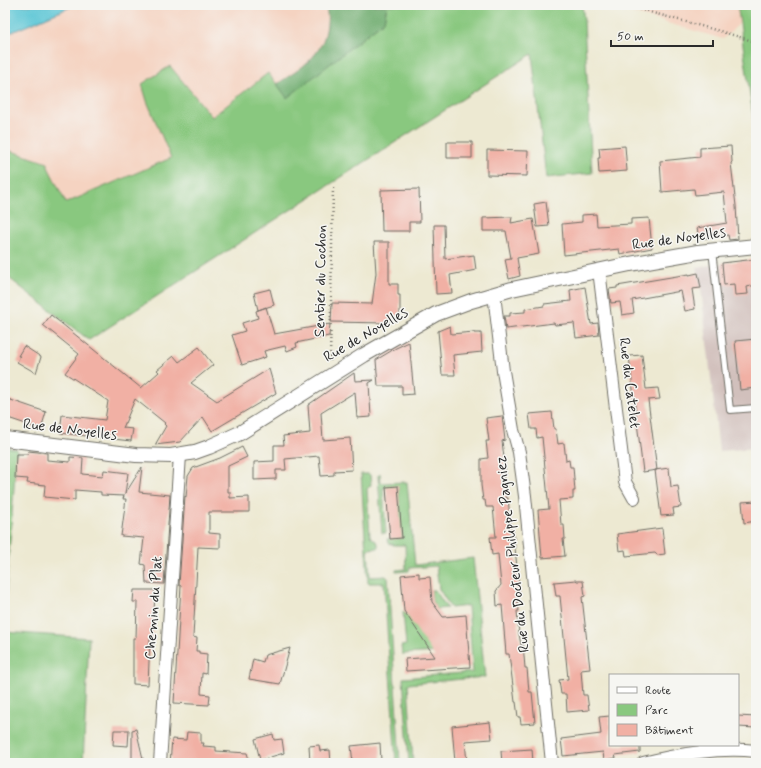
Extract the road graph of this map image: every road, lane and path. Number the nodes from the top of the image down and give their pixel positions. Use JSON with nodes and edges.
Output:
{"nodes":[{"id":1,"x":624,"y":5,"type":"edge"},
{"id":2,"x":756,"y":42,"type":"edge"},
{"id":3,"x":333,"y":186,"type":"dead end"},
{"id":4,"x":756,"y":246,"type":"edge"},
{"id":5,"x":712,"y":250,"type":"junction"},
{"id":6,"x":599,"y":270,"type":"junction"},
{"id":7,"x":494,"y":294,"type":"junction"},
{"id":8,"x":330,"y":376,"type":"junction"},
{"id":9,"x":756,"y":408,"type":"edge"},
{"id":10,"x":5,"y":438,"type":"edge"},
{"id":11,"x":180,"y":455,"type":"junction"},
{"id":12,"x":634,"y":498,"type":"dead end"},
{"id":13,"x":756,"y":751,"type":"edge"},
{"id":14,"x":160,"y":763,"type":"edge"},
{"id":15,"x":552,"y":763,"type":"edge"},
{"id":16,"x":643,"y":763,"type":"edge"}],
"edges":[{"from":1,"to":2,"type":"path"},
{"from":3,"to":8,"type":"path","name":"Sentier du Cochon"},
{"from":4,"to":5,"type":"street","name":"Rue de Noyelles"},
{"from":5,"to":6,"type":"street","name":"Rue de Noyelles"},
{"from":5,"to":9,"type":"lane"},
{"from":6,"to":7,"type":"street","name":"Rue de Noyelles"},
{"from":6,"to":12,"type":"street","name":"Rue du Catelet"},
{"from":7,"to":8,"type":"street","name":"Rue de Noyelles"},
{"from":7,"to":15,"type":"street","name":"Rue du Docteur Philippe Pagniez"},
{"from":8,"to":11,"type":"street","name":"Rue de Noyelles"},
{"from":10,"to":11,"type":"street","name":"Rue de Noyelles"},
{"from":11,"to":14,"type":"street","name":"Chemin du Plat"},
{"from":13,"to":16,"type":"street"}]}
